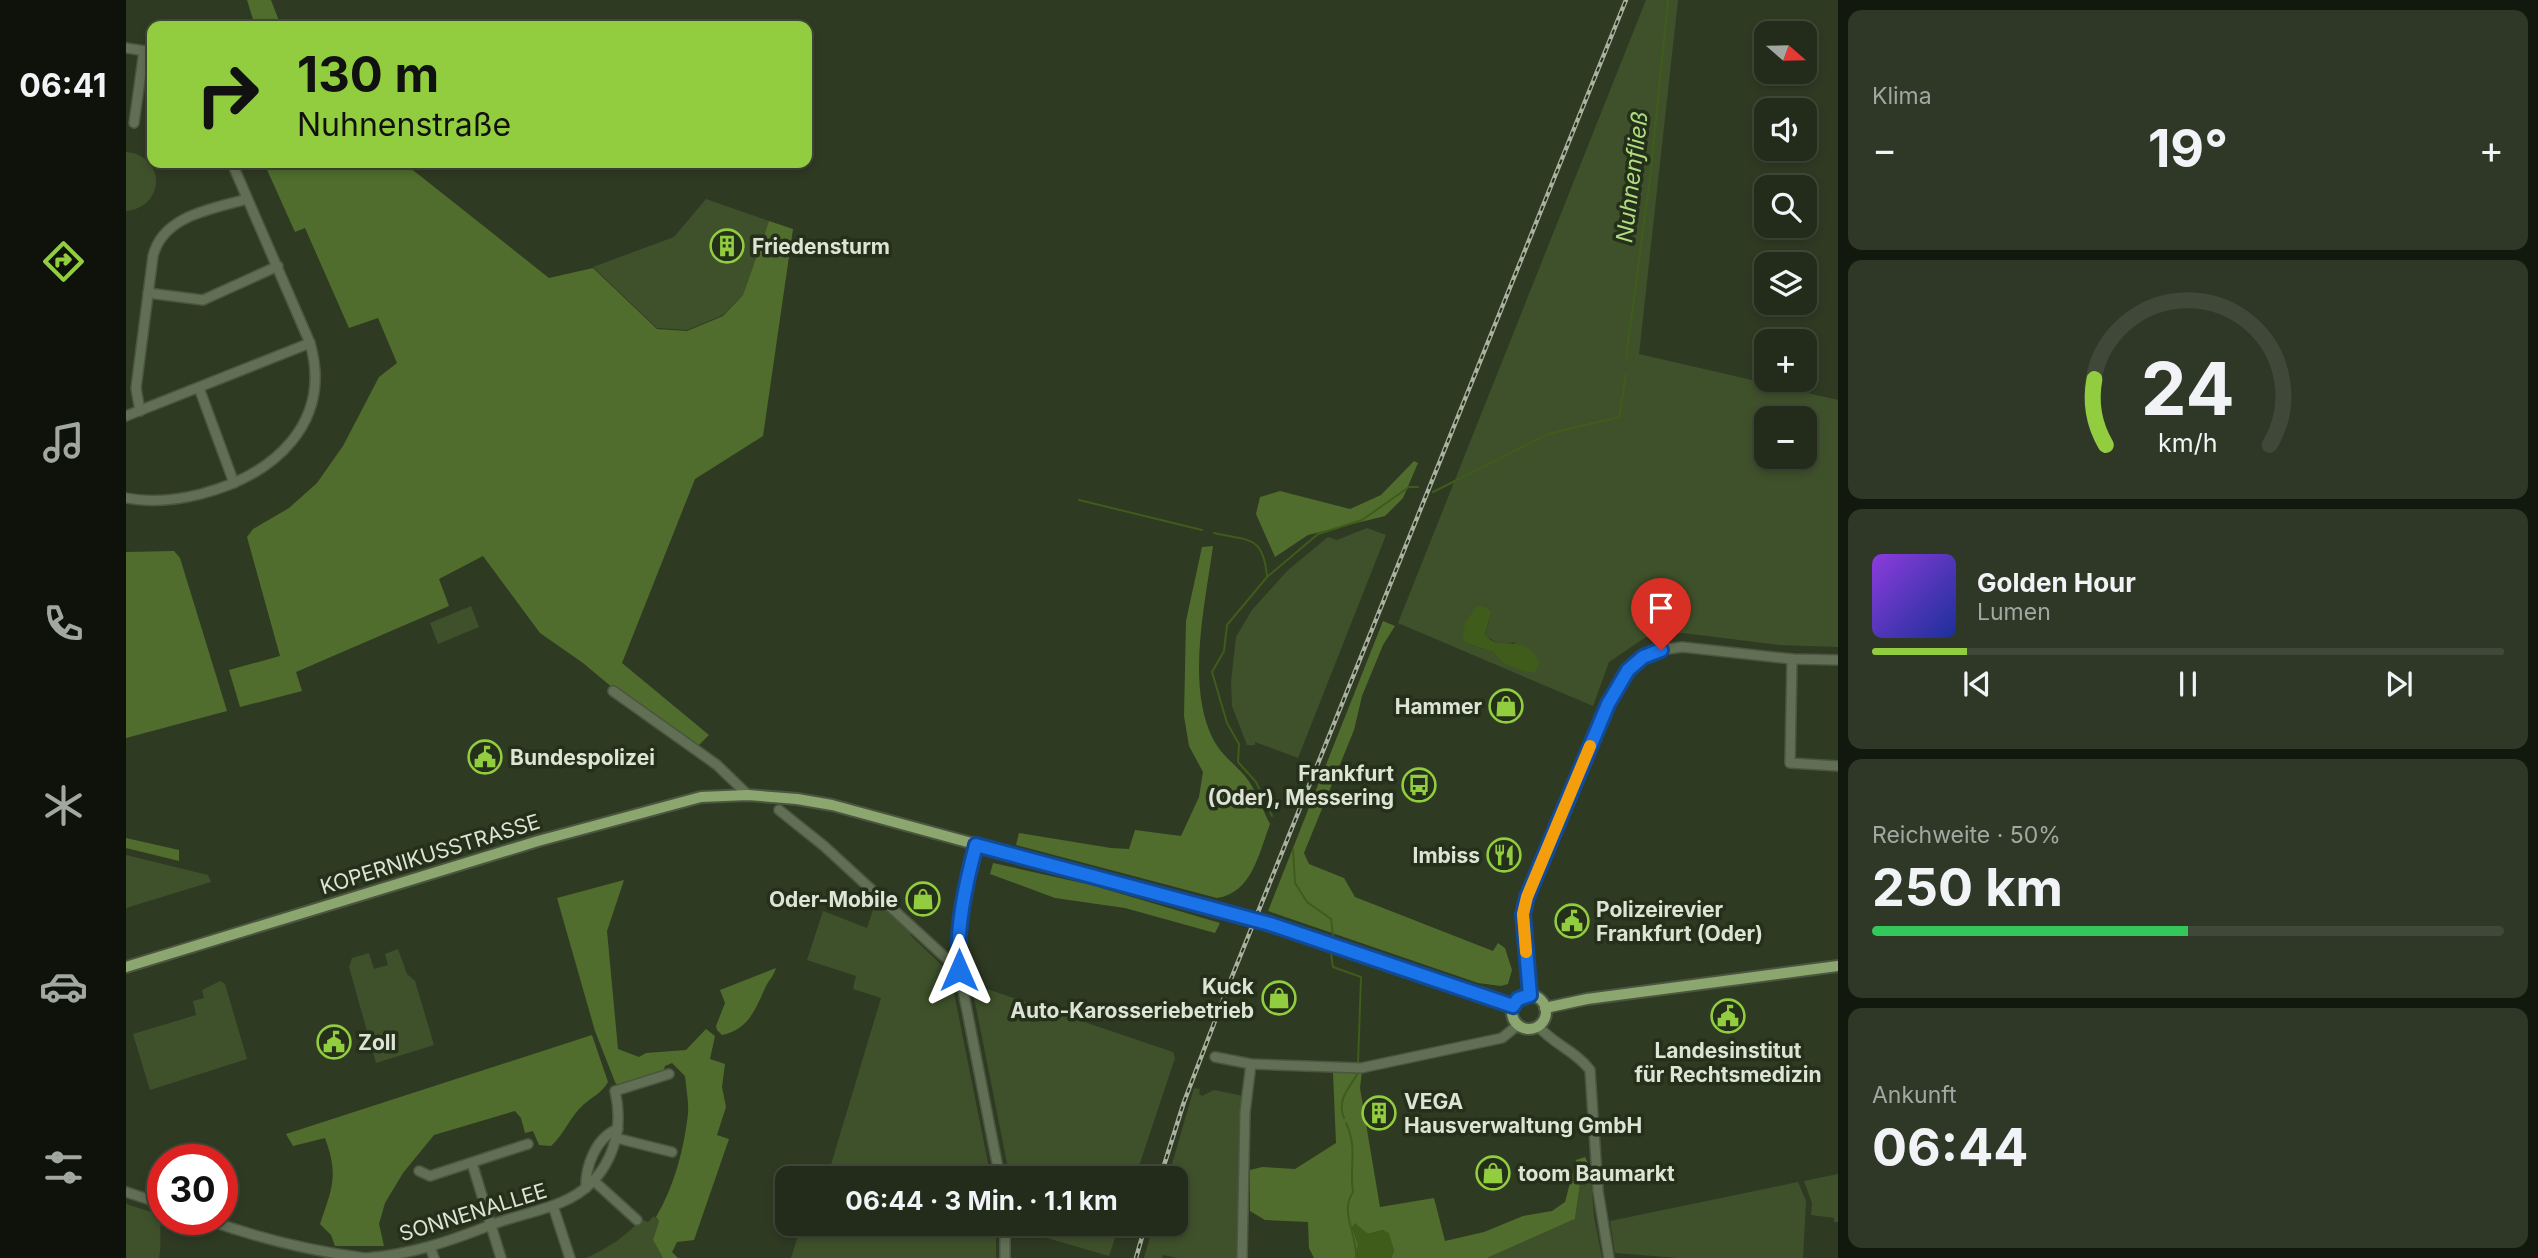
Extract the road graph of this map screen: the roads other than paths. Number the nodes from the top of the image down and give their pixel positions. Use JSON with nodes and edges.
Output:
{"nodes":[{"id":1,"x":126,"y":48,"type":"edge"},
{"id":2,"x":147,"y":51,"type":"edge"},
{"id":3,"x":147,"y":56,"type":"edge"},
{"id":4,"x":134,"y":123,"type":"dead end"},
{"id":5,"x":234,"y":168,"type":"edge"},
{"id":6,"x":247,"y":199,"type":"junction"},
{"id":7,"x":278,"y":266,"type":"junction"},
{"id":8,"x":148,"y":293,"type":"junction"},
{"id":9,"x":310,"y":343,"type":"junction"},
{"id":10,"x":199,"y":388,"type":"junction"},
{"id":11,"x":140,"y":411,"type":"junction"},
{"id":12,"x":126,"y":416,"type":"edge"},
{"id":13,"x":234,"y":483,"type":"junction"},
{"id":14,"x":126,"y":498,"type":"edge"},
{"id":15,"x":1792,"y":659,"type":"junction"},
{"id":16,"x":1838,"y":660,"type":"edge"},
{"id":17,"x":612,"y":691,"type":"dead end"},
{"id":18,"x":1838,"y":766,"type":"edge"},
{"id":19,"x":748,"y":795,"type":"junction"},
{"id":20,"x":779,"y":810,"type":"dead end"},
{"id":21,"x":976,"y":845,"type":"junction"},
{"id":22,"x":1838,"y":966,"type":"edge"},
{"id":23,"x":126,"y":967,"type":"edge"},
{"id":24,"x":959,"y":970,"type":"junction"},
{"id":25,"x":1530,"y":995,"type":"junction"},
{"id":26,"x":1513,"y":1006,"type":"junction"},
{"id":27,"x":1545,"y":1008,"type":"junction"},
{"id":28,"x":1518,"y":1025,"type":"junction"},
{"id":29,"x":1538,"y":1026,"type":"junction"},
{"id":30,"x":1215,"y":1057,"type":"dead end"},
{"id":31,"x":1251,"y":1064,"type":"junction"},
{"id":32,"x":668,"y":1074,"type":"dead end"},
{"id":33,"x":617,"y":1134,"type":"junction"},
{"id":34,"x":528,"y":1144,"type":"dead end"},
{"id":35,"x":672,"y":1152,"type":"dead end"},
{"id":36,"x":472,"y":1163,"type":"junction"},
{"id":37,"x":998,"y":1166,"type":"edge"},
{"id":38,"x":419,"y":1171,"type":"dead end"},
{"id":39,"x":594,"y":1181,"type":"junction"},
{"id":40,"x":586,"y":1188,"type":"junction"},
{"id":41,"x":126,"y":1192,"type":"edge"},
{"id":42,"x":147,"y":1199,"type":"edge"},
{"id":43,"x":553,"y":1206,"type":"junction"},
{"id":44,"x":637,"y":1220,"type":"dead end"},
{"id":45,"x":491,"y":1225,"type":"junction"},
{"id":46,"x":238,"y":1230,"type":"edge"},
{"id":47,"x":1005,"y":1236,"type":"edge"},
{"id":48,"x":430,"y":1247,"type":"junction"},
{"id":49,"x":336,"y":1256,"type":"edge"},
{"id":50,"x":365,"y":1258,"type":"edge"},
{"id":51,"x":433,"y":1258,"type":"edge"},
{"id":52,"x":501,"y":1258,"type":"edge"},
{"id":53,"x":569,"y":1258,"type":"edge"},
{"id":54,"x":1005,"y":1258,"type":"edge"},
{"id":55,"x":1242,"y":1258,"type":"edge"},
{"id":56,"x":1609,"y":1258,"type":"edge"}],
"edges":[{"from":1,"to":2,"type":"street"},
{"from":3,"to":4,"type":"street"},
{"from":5,"to":6,"type":"street"},
{"from":6,"to":7,"type":"street"},
{"from":6,"to":8,"type":"street"},
{"from":7,"to":8,"type":"street"},
{"from":7,"to":9,"type":"street"},
{"from":8,"to":11,"type":"street"},
{"from":9,"to":10,"type":"street"},
{"from":9,"to":13,"type":"street"},
{"from":10,"to":11,"type":"street"},
{"from":10,"to":13,"type":"street"},
{"from":11,"to":12,"type":"street"},
{"from":13,"to":14,"type":"street"},
{"from":15,"to":16,"type":"street"},
{"from":15,"to":18,"type":"street"},
{"from":15,"to":25,"type":"street"},
{"from":17,"to":19,"type":"street"},
{"from":19,"to":21,"type":"main road","name":"KOPERNIKUSSTRASSE"},
{"from":19,"to":23,"type":"main road","name":"KOPERNIKUSSTRASSE"},
{"from":20,"to":24,"type":"street"},
{"from":21,"to":24,"type":"street"},
{"from":21,"to":26,"type":"main road","name":"KOPERNIKUSSTRASSE","bridge":true},
{"from":22,"to":27,"type":"main road"},
{"from":24,"to":37,"type":"street"},
{"from":25,"to":26,"type":"main road"},
{"from":25,"to":27,"type":"main road"},
{"from":26,"to":28,"type":"main road"},
{"from":27,"to":29,"type":"main road"},
{"from":28,"to":29,"type":"main road"},
{"from":28,"to":31,"type":"street"},
{"from":29,"to":56,"type":"street"},
{"from":30,"to":31,"type":"street"},
{"from":31,"to":55,"type":"street"},
{"from":32,"to":33,"type":"street","name":"SONNENALLEE"},
{"from":33,"to":35,"type":"street"},
{"from":33,"to":39,"type":"street","name":"SONNENALLEE"},
{"from":33,"to":40,"type":"street"},
{"from":34,"to":36,"type":"street"},
{"from":36,"to":38,"type":"street"},
{"from":36,"to":45,"type":"street"},
{"from":39,"to":40,"type":"street","name":"SONNENALLEE"},
{"from":39,"to":44,"type":"street"},
{"from":40,"to":43,"type":"street","name":"SONNENALLEE"},
{"from":41,"to":42,"type":"street"},
{"from":43,"to":45,"type":"street","name":"SONNENALLEE"},
{"from":43,"to":53,"type":"street"},
{"from":45,"to":48,"type":"street","name":"SONNENALLEE"},
{"from":45,"to":52,"type":"street"},
{"from":46,"to":49,"type":"street","name":"SONNENALLEE"},
{"from":47,"to":54,"type":"street"},
{"from":48,"to":50,"type":"street","name":"SONNENALLEE"},
{"from":48,"to":51,"type":"street"},
{"from":49,"to":50,"type":"street","name":"SONNENALLEE"}]}
